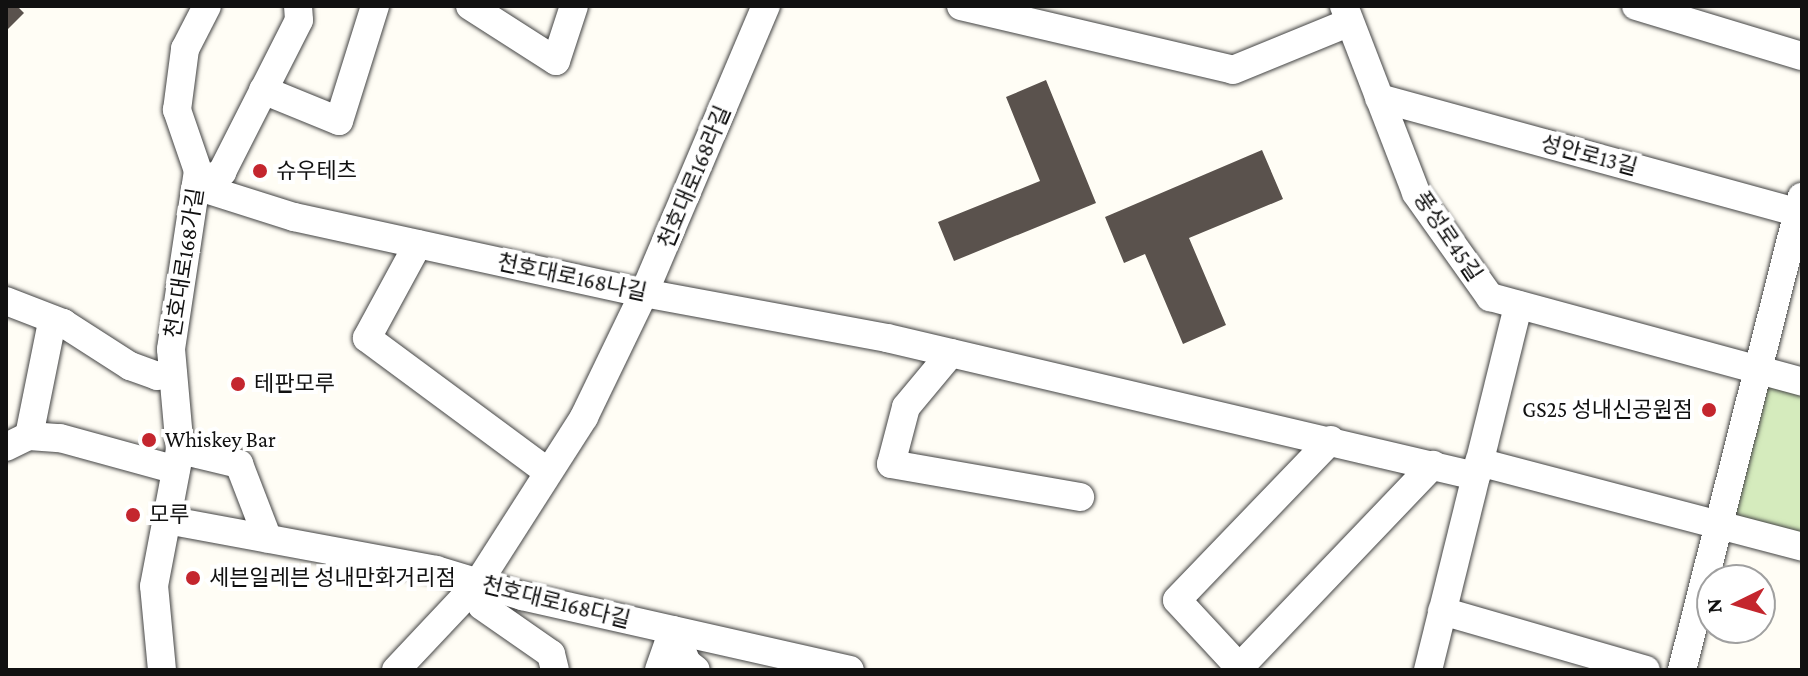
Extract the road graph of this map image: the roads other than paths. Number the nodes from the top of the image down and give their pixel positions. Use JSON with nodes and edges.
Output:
{"nodes":[{"id":1,"x":207,"y":6,"type":"edge"},
{"id":2,"x":298,"y":6,"type":"edge"},
{"id":3,"x":375,"y":6,"type":"edge"},
{"id":4,"x":470,"y":6,"type":"edge"},
{"id":5,"x":574,"y":6,"type":"edge"},
{"id":6,"x":766,"y":6,"type":"edge"},
{"id":7,"x":961,"y":6,"type":"edge"},
{"id":8,"x":1636,"y":6,"type":"edge"},
{"id":9,"x":1347,"y":14,"type":"edge"},
{"id":10,"x":1802,"y":56,"type":"edge"},
{"id":11,"x":263,"y":90,"type":"junction"},
{"id":12,"x":1379,"y":98,"type":"junction"},
{"id":13,"x":196,"y":186,"type":"junction"},
{"id":14,"x":1801,"y":208,"type":"edge"},
{"id":15,"x":418,"y":244,"type":"junction"},
{"id":16,"x":644,"y":293,"type":"junction"},
{"id":17,"x":6,"y":301,"type":"edge"},
{"id":18,"x":1518,"y":305,"type":"junction"},
{"id":19,"x":63,"y":323,"type":"junction"},
{"id":20,"x":951,"y":353,"type":"junction"},
{"id":21,"x":1759,"y":370,"type":"junction"},
{"id":22,"x":173,"y":372,"type":"junction"},
{"id":23,"x":1802,"y":382,"type":"edge"},
{"id":24,"x":1331,"y":440,"type":"junction"},
{"id":25,"x":17,"y":442,"type":"edge"},
{"id":26,"x":178,"y":460,"type":"junction"},
{"id":27,"x":1433,"y":465,"type":"junction"},
{"id":28,"x":1478,"y":469,"type":"junction"},
{"id":29,"x":548,"y":472,"type":"junction"},
{"id":30,"x":1080,"y":497,"type":"dead end"},
{"id":31,"x":167,"y":520,"type":"junction"},
{"id":32,"x":1719,"y":524,"type":"junction"},
{"id":33,"x":268,"y":539,"type":"junction"},
{"id":34,"x":1802,"y":547,"type":"edge"},
{"id":35,"x":478,"y":583,"type":"junction"},
{"id":36,"x":1442,"y":611,"type":"junction"},
{"id":37,"x":673,"y":630,"type":"junction"},
{"id":38,"x":1238,"y":669,"type":"edge"},
{"id":39,"x":162,"y":670,"type":"edge"},
{"id":40,"x":396,"y":670,"type":"edge"},
{"id":41,"x":555,"y":670,"type":"edge"},
{"id":42,"x":659,"y":670,"type":"edge"},
{"id":43,"x":696,"y":670,"type":"edge"},
{"id":44,"x":850,"y":670,"type":"edge"},
{"id":45,"x":1428,"y":670,"type":"edge"},
{"id":46,"x":1646,"y":670,"type":"edge"},
{"id":47,"x":1682,"y":670,"type":"edge"}],
"edges":[{"from":1,"to":13,"type":"street","name":"천호대로168가길"},
{"from":2,"to":11,"type":"street"},
{"from":3,"to":11,"type":"street"},
{"from":4,"to":5,"type":"street"},
{"from":6,"to":16,"type":"street","name":"천호대로168라길"},
{"from":7,"to":9,"type":"street"},
{"from":8,"to":10,"type":"street"},
{"from":9,"to":12,"type":"street","name":"풍성로45길"},
{"from":11,"to":13,"type":"street"},
{"from":12,"to":14,"type":"street","name":"성안로13길"},
{"from":12,"to":18,"type":"street","name":"풍성로45길"},
{"from":13,"to":15,"type":"street","name":"천호대로168나길"},
{"from":13,"to":22,"type":"street","name":"천호대로168가길"},
{"from":14,"to":21,"type":"street","name":"성안로13길"},
{"from":15,"to":16,"type":"street","name":"천호대로168나길"},
{"from":15,"to":29,"type":"street"},
{"from":16,"to":20,"type":"street","name":"천호대로168나길"},
{"from":16,"to":29,"type":"street","name":"천호대로168라길"},
{"from":17,"to":19,"type":"street"},
{"from":18,"to":21,"type":"street","name":"풍성로45길"},
{"from":18,"to":28,"type":"street"},
{"from":19,"to":22,"type":"street"},
{"from":19,"to":25,"type":"street"},
{"from":20,"to":24,"type":"street","name":"천호대로168나길"},
{"from":20,"to":30,"type":"street"},
{"from":21,"to":23,"type":"street","name":"풍성로45길"},
{"from":21,"to":32,"type":"street","name":"성안로13길"},
{"from":22,"to":26,"type":"street","name":"천호대로168가길"},
{"from":24,"to":27,"type":"street","name":"천호대로168나길"},
{"from":24,"to":38,"type":"street"},
{"from":25,"to":26,"type":"street"},
{"from":26,"to":31,"type":"street","name":"천호대로168가길"},
{"from":26,"to":33,"type":"street"},
{"from":27,"to":28,"type":"street","name":"천호대로168나길"},
{"from":27,"to":38,"type":"street"},
{"from":28,"to":32,"type":"street"},
{"from":28,"to":36,"type":"street"},
{"from":29,"to":35,"type":"street","name":"천호대로168라길"},
{"from":31,"to":33,"type":"street","name":"천호대로168다길"},
{"from":31,"to":39,"type":"street","name":"천호대로168가길"},
{"from":32,"to":34,"type":"street"},
{"from":32,"to":47,"type":"street","name":"성안로13길"},
{"from":33,"to":35,"type":"street","name":"천호대로168다길"},
{"from":35,"to":37,"type":"street","name":"천호대로168다길"},
{"from":35,"to":40,"type":"street","name":"천호대로168라길"},
{"from":35,"to":41,"type":"street"},
{"from":36,"to":45,"type":"street"},
{"from":36,"to":46,"type":"street"},
{"from":37,"to":42,"type":"street"},
{"from":37,"to":43,"type":"street"},
{"from":37,"to":44,"type":"street","name":"천호대로168다길"}]}
